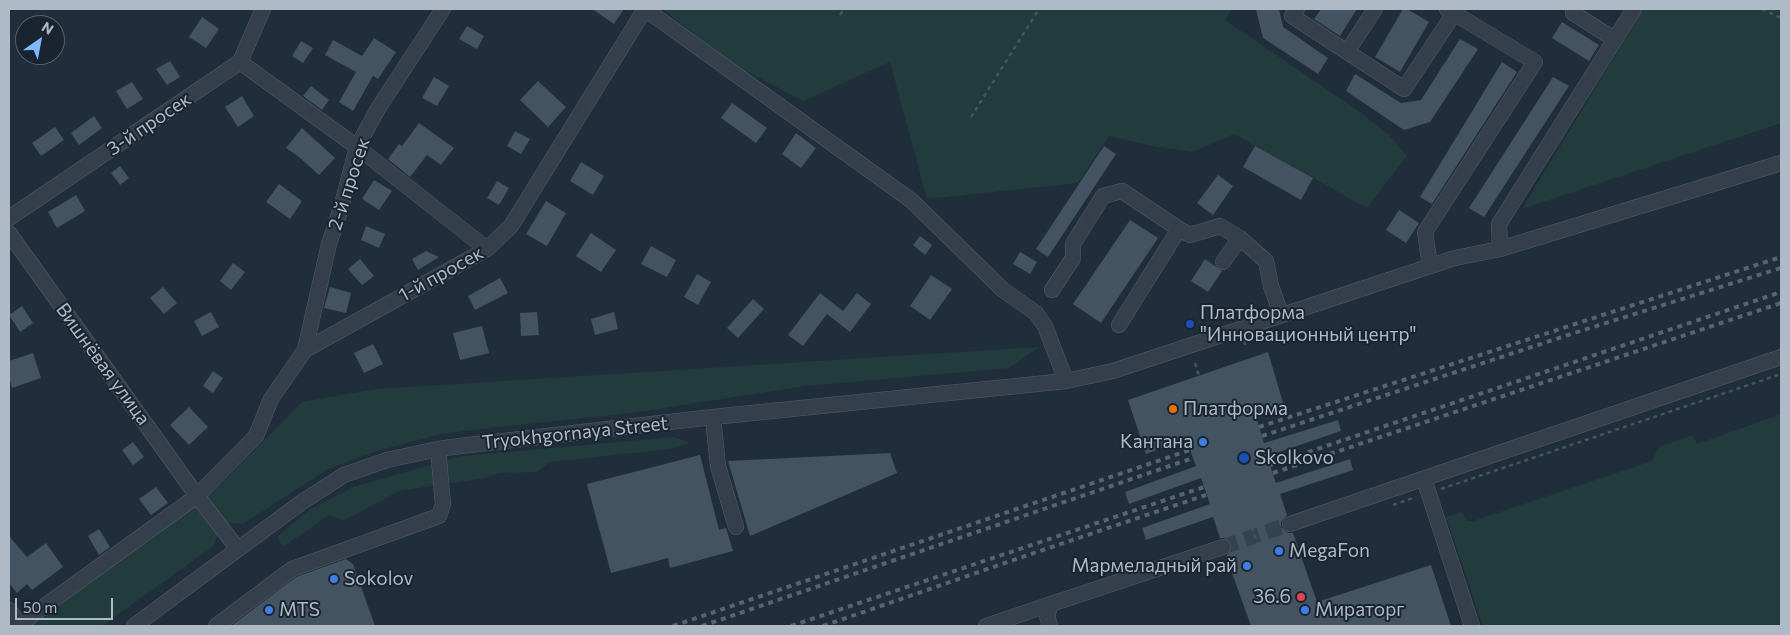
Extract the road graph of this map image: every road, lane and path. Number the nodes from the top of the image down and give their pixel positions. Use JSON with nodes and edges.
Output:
{"nodes":[{"id":1,"x":263,"y":9,"type":"edge"},
{"id":2,"x":444,"y":9,"type":"edge"},
{"id":3,"x":645,"y":9,"type":"edge"},
{"id":4,"x":844,"y":9,"type":"edge"},
{"id":5,"x":1039,"y":9,"type":"edge"},
{"id":6,"x":1297,"y":9,"type":"edge"},
{"id":7,"x":1375,"y":9,"type":"edge"},
{"id":8,"x":1634,"y":9,"type":"edge"},
{"id":9,"x":1762,"y":9,"type":"edge"},
{"id":10,"x":1453,"y":10,"type":"edge"},
{"id":11,"x":1573,"y":13,"type":"dead end"},
{"id":12,"x":840,"y":15,"type":"dead end"},
{"id":13,"x":1781,"y":18,"type":"edge"},
{"id":14,"x":1614,"y":39,"type":"junction"},
{"id":15,"x":1347,"y":52,"type":"junction"},
{"id":16,"x":240,"y":62,"type":"junction"},
{"id":17,"x":970,"y":117,"type":"dead end"},
{"id":18,"x":357,"y":147,"type":"junction"},
{"id":19,"x":1781,"y":163,"type":"edge"},
{"id":20,"x":9,"y":218,"type":"edge"},
{"id":21,"x":1179,"y":230,"type":"junction"},
{"id":22,"x":9,"y":233,"type":"edge"},
{"id":23,"x":1240,"y":238,"type":"junction"},
{"id":24,"x":487,"y":249,"type":"junction"},
{"id":25,"x":1500,"y":249,"type":"junction"},
{"id":26,"x":1223,"y":262,"type":"dead end"},
{"id":27,"x":1430,"y":266,"type":"junction"},
{"id":28,"x":1052,"y":290,"type":"dead end"},
{"id":29,"x":1281,"y":314,"type":"junction"},
{"id":30,"x":1119,"y":325,"type":"dead end"},
{"id":31,"x":305,"y":350,"type":"junction"},
{"id":32,"x":1781,"y":357,"type":"edge"},
{"id":33,"x":1195,"y":363,"type":"dead end"},
{"id":34,"x":1066,"y":381,"type":"junction"},
{"id":35,"x":713,"y":417,"type":"junction"},
{"id":36,"x":438,"y":449,"type":"junction"},
{"id":37,"x":1424,"y":479,"type":"junction"},
{"id":38,"x":197,"y":496,"type":"junction"},
{"id":39,"x":1290,"y":524,"type":"tunnel mouth"},
{"id":40,"x":736,"y":527,"type":"dead end"},
{"id":41,"x":1223,"y":547,"type":"tunnel mouth"},
{"id":42,"x":238,"y":549,"type":"junction"},
{"id":43,"x":1050,"y":604,"type":"junction"},
{"id":44,"x":9,"y":610,"type":"edge"},
{"id":45,"x":18,"y":625,"type":"edge"},
{"id":46,"x":134,"y":626,"type":"edge"},
{"id":47,"x":216,"y":626,"type":"edge"},
{"id":48,"x":986,"y":626,"type":"edge"},
{"id":49,"x":1050,"y":626,"type":"edge"},
{"id":50,"x":1286,"y":626,"type":"edge"},
{"id":51,"x":1472,"y":626,"type":"edge"}],
"edges":[{"from":1,"to":16,"type":"street"},
{"from":2,"to":18,"type":"street","name":"2-й просек"},
{"from":3,"to":24,"type":"street","name":"1-й просек"},
{"from":3,"to":34,"type":"street"},
{"from":4,"to":12,"type":"path"},
{"from":5,"to":17,"type":"path"},
{"from":6,"to":15,"type":"street"},
{"from":7,"to":15,"type":"street"},
{"from":8,"to":14,"type":"street"},
{"from":9,"to":13,"type":"path"},
{"from":10,"to":15,"type":"street"},
{"from":10,"to":27,"type":"street"},
{"from":11,"to":14,"type":"street"},
{"from":14,"to":25,"type":"street"},
{"from":16,"to":18,"type":"street"},
{"from":16,"to":20,"type":"street","name":"3-й просек"},
{"from":18,"to":24,"type":"street"},
{"from":18,"to":31,"type":"street","name":"2-й просек"},
{"from":19,"to":25,"type":"street","name":"Tryokhgornaya Street"},
{"from":21,"to":23,"type":"street"},
{"from":21,"to":28,"type":"street"},
{"from":21,"to":30,"type":"street"},
{"from":22,"to":38,"type":"street","name":"Вишнёвая улица"},
{"from":23,"to":26,"type":"street"},
{"from":23,"to":29,"type":"street"},
{"from":24,"to":31,"type":"street","name":"1-й просек"},
{"from":25,"to":27,"type":"street","name":"Tryokhgornaya Street"},
{"from":27,"to":29,"type":"street","name":"Tryokhgornaya Street"},
{"from":29,"to":34,"type":"street","name":"Tryokhgornaya Street"},
{"from":31,"to":38,"type":"street","name":"1-й просек"},
{"from":32,"to":37,"type":"street"},
{"from":33,"to":50,"type":"path","bridge":true},
{"from":34,"to":35,"type":"street","name":"Tryokhgornaya Street"},
{"from":35,"to":36,"type":"street","name":"Tryokhgornaya Street"},
{"from":35,"to":40,"type":"street"},
{"from":36,"to":42,"type":"street","name":"Tryokhgornaya Street"},
{"from":36,"to":47,"type":"street"},
{"from":37,"to":39,"type":"street"},
{"from":37,"to":51,"type":"street"},
{"from":38,"to":42,"type":"street","name":"Вишнёвая улица"},
{"from":38,"to":45,"type":"street","name":"1-й просек"},
{"from":41,"to":43,"type":"street"},
{"from":42,"to":46,"type":"street","name":"Tryokhgornaya Street"},
{"from":43,"to":48,"type":"street"},
{"from":43,"to":49,"type":"street"},
{"from":44,"to":45,"type":"street"}]}
